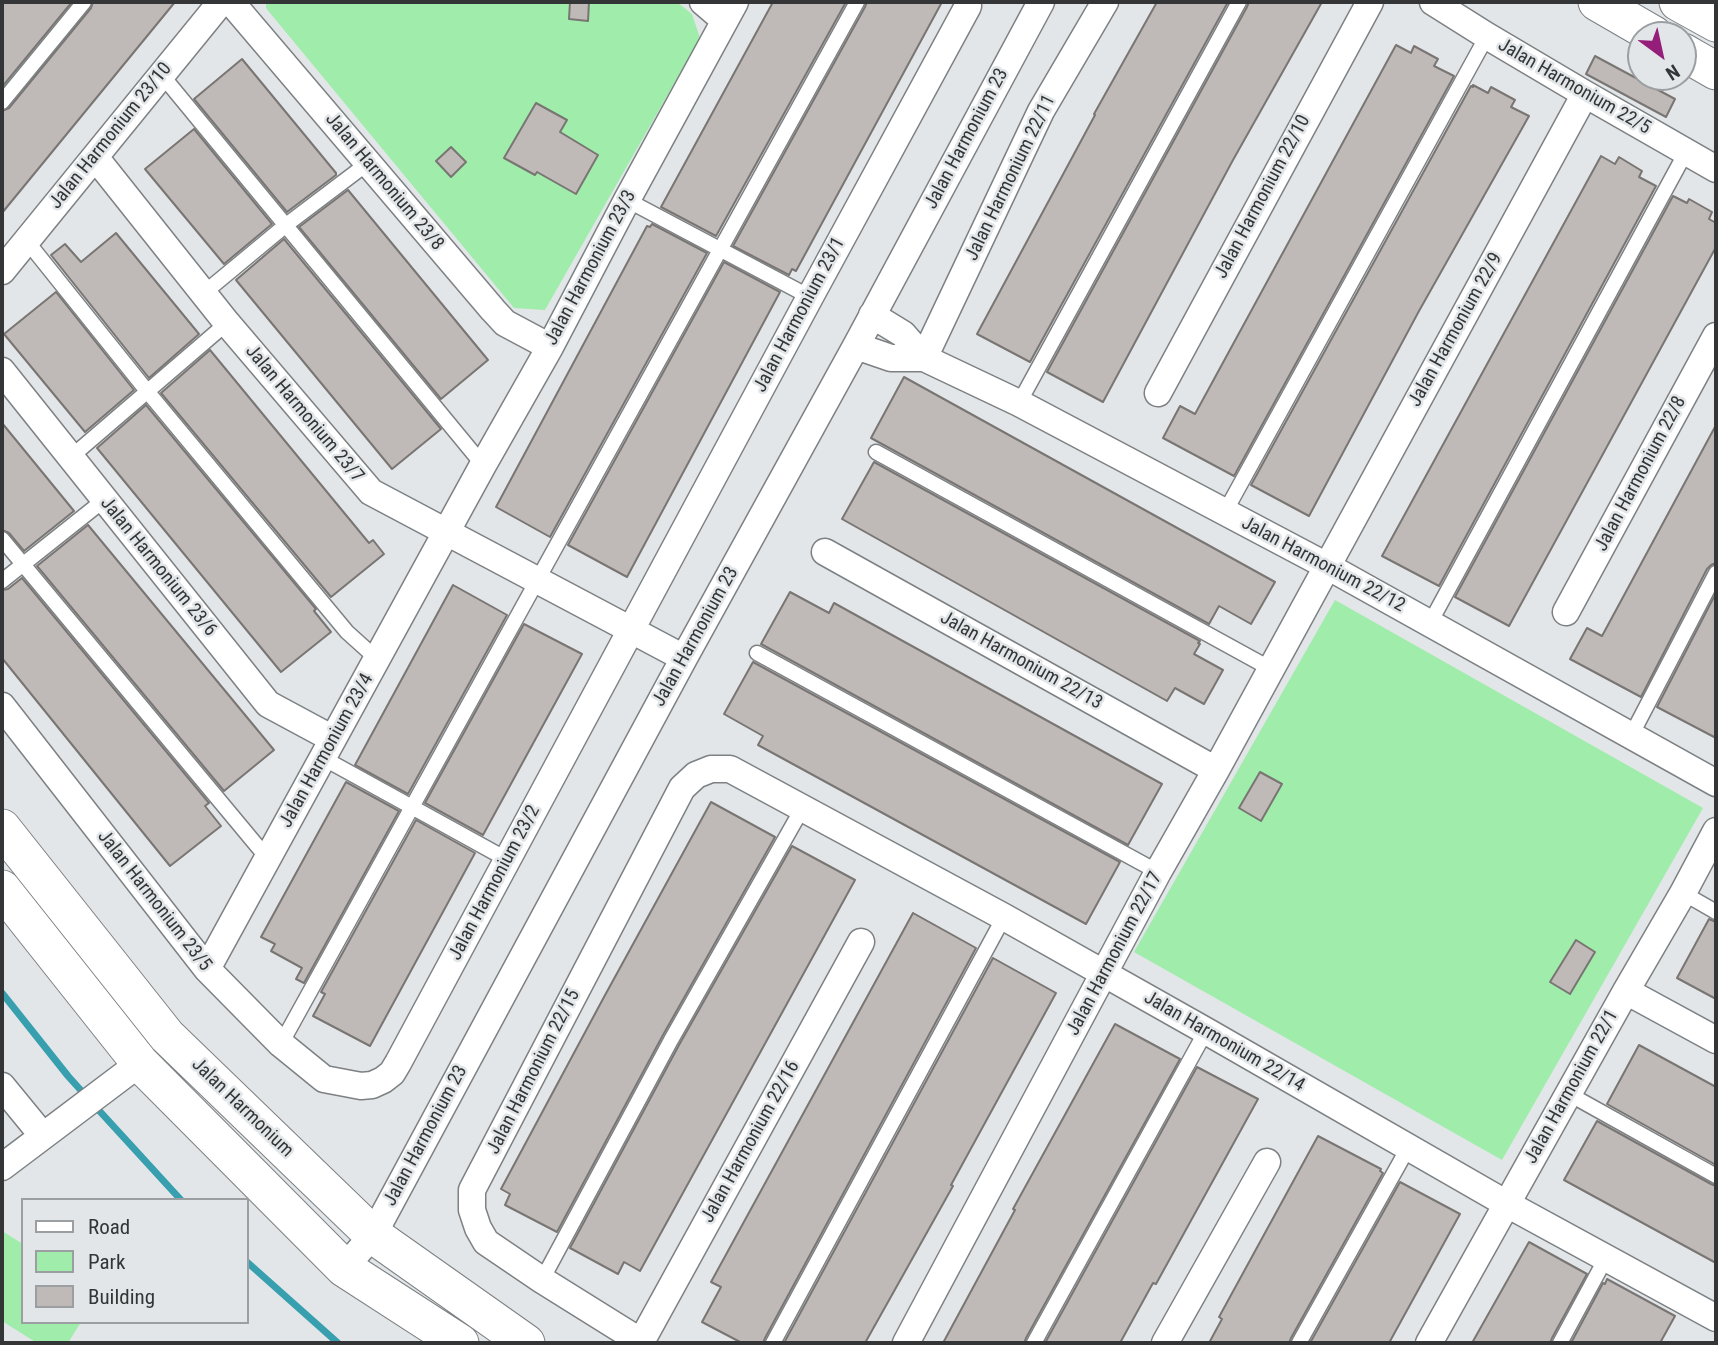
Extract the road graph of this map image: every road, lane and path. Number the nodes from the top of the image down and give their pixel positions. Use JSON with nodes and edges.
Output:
{"nodes":[{"id":1,"x":84,"y":2,"type":"edge"},
{"id":2,"x":221,"y":2,"type":"edge"},
{"id":3,"x":231,"y":2,"type":"edge"},
{"id":4,"x":703,"y":2,"type":"edge"},
{"id":5,"x":858,"y":2,"type":"edge"},
{"id":6,"x":1041,"y":2,"type":"edge"},
{"id":7,"x":1105,"y":2,"type":"edge"},
{"id":8,"x":1239,"y":2,"type":"edge"},
{"id":9,"x":1370,"y":2,"type":"edge"},
{"id":10,"x":1433,"y":2,"type":"edge"},
{"id":11,"x":1597,"y":2,"type":"edge"},
{"id":12,"x":1678,"y":2,"type":"edge"},
{"id":13,"x":969,"y":4,"type":"edge"},
{"id":14,"x":730,"y":11,"type":"edge"},
{"id":15,"x":1630,"y":21,"type":"edge"},
{"id":16,"x":1716,"y":23,"type":"edge"},
{"id":17,"x":1487,"y":36,"type":"junction"},
{"id":18,"x":1697,"y":60,"type":"edge"},
{"id":19,"x":1716,"y":71,"type":"edge"},
{"id":20,"x":161,"y":74,"type":"junction"},
{"id":21,"x":1585,"y":94,"type":"junction"},
{"id":22,"x":2,"y":102,"type":"edge"},
{"id":23,"x":1686,"y":152,"type":"junction"},
{"id":24,"x":95,"y":156,"type":"junction"},
{"id":25,"x":368,"y":163,"type":"junction"},
{"id":26,"x":1716,"y":169,"type":"edge"},
{"id":27,"x":627,"y":200,"type":"junction"},
{"id":28,"x":286,"y":225,"type":"junction"},
{"id":29,"x":26,"y":240,"type":"junction"},
{"id":30,"x":721,"y":250,"type":"junction"},
{"id":31,"x":2,"y":271,"type":"edge"},
{"id":32,"x":204,"y":293,"type":"junction"},
{"id":33,"x":810,"y":297,"type":"junction"},
{"id":34,"x":872,"y":315,"type":"junction"},
{"id":35,"x":227,"y":323,"type":"junction"},
{"id":36,"x":1716,"y":336,"type":"edge"},
{"id":37,"x":856,"y":346,"type":"junction"},
{"id":38,"x":550,"y":347,"type":"junction"},
{"id":39,"x":924,"y":358,"type":"junction"},
{"id":40,"x":2,"y":371,"type":"edge"},
{"id":41,"x":147,"y":391,"type":"junction"},
{"id":42,"x":1158,"y":393,"type":"dead end"},
{"id":43,"x":1019,"y":403,"type":"junction"},
{"id":44,"x":876,"y":452,"type":"dead end"},
{"id":45,"x":71,"y":457,"type":"junction"},
{"id":46,"x":483,"y":465,"type":"junction"},
{"id":47,"x":104,"y":500,"type":"junction"},
{"id":48,"x":1225,"y":512,"type":"junction"},
{"id":49,"x":446,"y":533,"type":"junction"},
{"id":50,"x":2,"y":539,"type":"edge"},
{"id":51,"x":825,"y":552,"type":"dead end"},
{"id":52,"x":22,"y":564,"type":"junction"},
{"id":53,"x":1327,"y":566,"type":"junction"},
{"id":54,"x":1716,"y":573,"type":"edge"},
{"id":55,"x":2,"y":581,"type":"edge"},
{"id":56,"x":538,"y":581,"type":"junction"},
{"id":57,"x":1566,"y":612,"type":"dead end"},
{"id":58,"x":1430,"y":623,"type":"junction"},
{"id":59,"x":631,"y":629,"type":"junction"},
{"id":60,"x":757,"y":653,"type":"dead end"},
{"id":61,"x":684,"y":658,"type":"junction"},
{"id":62,"x":377,"y":659,"type":"junction"},
{"id":63,"x":1271,"y":669,"type":"junction"},
{"id":64,"x":2,"y":706,"type":"edge"},
{"id":65,"x":1632,"y":734,"type":"junction"},
{"id":66,"x":328,"y":749,"type":"junction"},
{"id":67,"x":730,"y":769,"type":"joint"},
{"id":68,"x":1216,"y":770,"type":"junction"},
{"id":69,"x":1716,"y":783,"type":"edge"},
{"id":70,"x":412,"y":807,"type":"junction"},
{"id":71,"x":802,"y":808,"type":"junction"},
{"id":72,"x":2,"y":828,"type":"edge"},
{"id":73,"x":1716,"y":831,"type":"edge"},
{"id":74,"x":268,"y":859,"type":"junction"},
{"id":75,"x":508,"y":860,"type":"junction"},
{"id":76,"x":1158,"y":872,"type":"junction"},
{"id":77,"x":2,"y":889,"type":"edge"},
{"id":78,"x":1683,"y":893,"type":"junction"},
{"id":79,"x":1716,"y":912,"type":"edge"},
{"id":80,"x":1004,"y":917,"type":"junction"},
{"id":81,"x":861,"y":942,"type":"dead end"},
{"id":82,"x":207,"y":969,"type":"junction"},
{"id":83,"x":1104,"y":974,"type":"junction"},
{"id":84,"x":1626,"y":991,"type":"junction"},
{"id":85,"x":1206,"y":1031,"type":"junction"},
{"id":86,"x":1716,"y":1040,"type":"edge"},
{"id":87,"x":281,"y":1044,"type":"junction"},
{"id":88,"x":140,"y":1063,"type":"junction"},
{"id":89,"x":324,"y":1079,"type":"joint"},
{"id":90,"x":2,"y":1086,"type":"edge"},
{"id":91,"x":1569,"y":1094,"type":"junction"},
{"id":92,"x":43,"y":1136,"type":"junction"},
{"id":93,"x":1408,"y":1148,"type":"junction"},
{"id":94,"x":1267,"y":1161,"type":"dead end"},
{"id":95,"x":2,"y":1167,"type":"edge"},
{"id":96,"x":1716,"y":1176,"type":"edge"},
{"id":97,"x":1507,"y":1204,"type":"junction"},
{"id":98,"x":373,"y":1235,"type":"junction"},
{"id":99,"x":1606,"y":1258,"type":"junction"},
{"id":100,"x":344,"y":1268,"type":"junction"},
{"id":101,"x":542,"y":1280,"type":"junction"},
{"id":102,"x":1716,"y":1318,"type":"edge"},
{"id":103,"x":460,"y":1343,"type":"edge"},
{"id":104,"x":526,"y":1343,"type":"edge"},
{"id":105,"x":642,"y":1343,"type":"edge"},
{"id":106,"x":773,"y":1343,"type":"edge"},
{"id":107,"x":906,"y":1343,"type":"edge"},
{"id":108,"x":1034,"y":1343,"type":"edge"},
{"id":109,"x":1165,"y":1343,"type":"edge"},
{"id":110,"x":1299,"y":1343,"type":"edge"},
{"id":111,"x":1429,"y":1343,"type":"edge"},
{"id":112,"x":1560,"y":1343,"type":"edge"}],
"edges":[{"from":1,"to":22,"type":"lane"},
{"from":2,"to":20,"type":"street","name":"Jalan Harmonium 23/10"},
{"from":3,"to":25,"type":"street","name":"Jalan Harmonium 23/8"},
{"from":4,"to":14,"type":"street"},
{"from":5,"to":30,"type":"lane"},
{"from":6,"to":34,"type":"street","name":"Jalan Harmonium 23"},
{"from":7,"to":39,"type":"street","name":"Jalan Harmonium 22/11"},
{"from":8,"to":43,"type":"lane"},
{"from":9,"to":42,"type":"street","name":"Jalan Harmonium 22/10"},
{"from":10,"to":17,"type":"street","name":"Jalan Harmonium 22/5"},
{"from":11,"to":15,"type":"main road"},
{"from":12,"to":16,"type":"main road"},
{"from":13,"to":33,"type":"street","name":"Jalan Harmonium 23/1"},
{"from":14,"to":27,"type":"street","name":"Jalan Harmonium 23/3"},
{"from":17,"to":21,"type":"street","name":"Jalan Harmonium 22/5"},
{"from":17,"to":48,"type":"lane"},
{"from":18,"to":19,"type":"main road"},
{"from":20,"to":24,"type":"street","name":"Jalan Harmonium 23/10"},
{"from":20,"to":28,"type":"lane"},
{"from":21,"to":23,"type":"street","name":"Jalan Harmonium 22/5"},
{"from":21,"to":53,"type":"street","name":"Jalan Harmonium 22/9"},
{"from":23,"to":26,"type":"street","name":"Jalan Harmonium 22/5"},
{"from":23,"to":58,"type":"lane"},
{"from":24,"to":29,"type":"street","name":"Jalan Harmonium 23/10"},
{"from":24,"to":32,"type":"street","name":"Jalan Harmonium 23/7"},
{"from":25,"to":28,"type":"lane"},
{"from":25,"to":38,"type":"street","name":"Jalan Harmonium 23/8"},
{"from":27,"to":30,"type":"lane"},
{"from":27,"to":38,"type":"street","name":"Jalan Harmonium 23/3"},
{"from":28,"to":32,"type":"lane"},
{"from":28,"to":46,"type":"lane"},
{"from":29,"to":31,"type":"street","name":"Jalan Harmonium 23/10"},
{"from":29,"to":41,"type":"lane"},
{"from":30,"to":33,"type":"lane"},
{"from":30,"to":56,"type":"lane"},
{"from":32,"to":35,"type":"street","name":"Jalan Harmonium 23/7"},
{"from":33,"to":59,"type":"street","name":"Jalan Harmonium 23/1"},
{"from":34,"to":37,"type":"street","name":"Jalan Harmonium 23"},
{"from":34,"to":39,"type":"street","name":"Jalan Harmonium 22/12"},
{"from":35,"to":41,"type":"lane"},
{"from":35,"to":49,"type":"street","name":"Jalan Harmonium 23/7"},
{"from":36,"to":57,"type":"street","name":"Jalan Harmonium 22/8"},
{"from":37,"to":39,"type":"street","name":"Jalan Harmonium 22/12"},
{"from":37,"to":61,"type":"street","name":"Jalan Harmonium 23"},
{"from":38,"to":46,"type":"street","name":"Jalan Harmonium 23/3"},
{"from":39,"to":43,"type":"street","name":"Jalan Harmonium 22/12"},
{"from":40,"to":45,"type":"street","name":"Jalan Harmonium 23/6"},
{"from":41,"to":45,"type":"lane"},
{"from":41,"to":62,"type":"lane"},
{"from":43,"to":48,"type":"street","name":"Jalan Harmonium 22/12"},
{"from":44,"to":63,"type":"lane"},
{"from":45,"to":47,"type":"street","name":"Jalan Harmonium 23/6"},
{"from":46,"to":49,"type":"street","name":"Jalan Harmonium 23/3"},
{"from":47,"to":52,"type":"lane"},
{"from":47,"to":66,"type":"street","name":"Jalan Harmonium 23/6"},
{"from":48,"to":53,"type":"street","name":"Jalan Harmonium 22/12"},
{"from":49,"to":56,"type":"street","name":"Jalan Harmonium 23/7"},
{"from":49,"to":62,"type":"street","name":"Jalan Harmonium 23/4"},
{"from":50,"to":52,"type":"lane"},
{"from":51,"to":68,"type":"street","name":"Jalan Harmonium 22/13"},
{"from":52,"to":55,"type":"lane"},
{"from":52,"to":74,"type":"lane"},
{"from":53,"to":58,"type":"street","name":"Jalan Harmonium 22/12"},
{"from":53,"to":63,"type":"street","name":"Jalan Harmonium 22/17"},
{"from":54,"to":65,"type":"lane"},
{"from":56,"to":59,"type":"street","name":"Jalan Harmonium 23/7"},
{"from":56,"to":70,"type":"lane"},
{"from":58,"to":65,"type":"street","name":"Jalan Harmonium 22/12"},
{"from":59,"to":61,"type":"street","name":"Jalan Harmonium 23/7"},
{"from":59,"to":75,"type":"street","name":"Jalan Harmonium 23/2"},
{"from":60,"to":76,"type":"lane"},
{"from":61,"to":98,"type":"street","name":"Jalan Harmonium 23"},
{"from":62,"to":66,"type":"street","name":"Jalan Harmonium 23/4"},
{"from":63,"to":68,"type":"street","name":"Jalan Harmonium 22/17"},
{"from":64,"to":82,"type":"street","name":"Jalan Harmonium 23/5"},
{"from":65,"to":69,"type":"street","name":"Jalan Harmonium 22/12"},
{"from":66,"to":70,"type":"lane"},
{"from":66,"to":74,"type":"street","name":"Jalan Harmonium 23/4"},
{"from":67,"to":71,"type":"street","name":"Jalan Harmonium 22/14"},
{"from":67,"to":101,"type":"street","name":"Jalan Harmonium 22/15"},
{"from":68,"to":76,"type":"street","name":"Jalan Harmonium 22/17"},
{"from":70,"to":75,"type":"lane"},
{"from":70,"to":87,"type":"lane"},
{"from":71,"to":80,"type":"street","name":"Jalan Harmonium 22/14"},
{"from":71,"to":101,"type":"lane"},
{"from":72,"to":98,"type":"main road","name":"Jalan Harmonium"},
{"from":73,"to":78,"type":"street","name":"Jalan Harmonium 22/1"},
{"from":74,"to":82,"type":"street","name":"Jalan Harmonium 23/4"},
{"from":75,"to":89,"type":"street","name":"Jalan Harmonium 23/2"},
{"from":76,"to":83,"type":"street","name":"Jalan Harmonium 22/17"},
{"from":77,"to":88,"type":"main road","name":"Jalan Harmonium"},
{"from":78,"to":79,"type":"lane"},
{"from":78,"to":84,"type":"street","name":"Jalan Harmonium 22/1"},
{"from":80,"to":83,"type":"street","name":"Jalan Harmonium 22/14"},
{"from":80,"to":106,"type":"lane"},
{"from":81,"to":105,"type":"street","name":"Jalan Harmonium 22/16"},
{"from":82,"to":87,"type":"street","name":"Jalan Harmonium 23/5"},
{"from":83,"to":85,"type":"street","name":"Jalan Harmonium 22/14"},
{"from":83,"to":107,"type":"street","name":"Jalan Harmonium 22/17"},
{"from":84,"to":86,"type":"street"},
{"from":84,"to":91,"type":"street","name":"Jalan Harmonium 22/1"},
{"from":85,"to":93,"type":"street","name":"Jalan Harmonium 22/14"},
{"from":85,"to":108,"type":"lane"},
{"from":87,"to":89,"type":"street","name":"Jalan Harmonium 23/5"},
{"from":88,"to":92,"type":"street"},
{"from":88,"to":100,"type":"main road","name":"Jalan Harmonium"},
{"from":90,"to":92,"type":"street"},
{"from":91,"to":96,"type":"lane"},
{"from":91,"to":97,"type":"street","name":"Jalan Harmonium 22/1"},
{"from":92,"to":95,"type":"street"},
{"from":93,"to":97,"type":"street","name":"Jalan Harmonium 22/14"},
{"from":93,"to":110,"type":"lane"},
{"from":94,"to":109,"type":"street"},
{"from":97,"to":99,"type":"street","name":"Jalan Harmonium 22/14"},
{"from":97,"to":111,"type":"street","name":"Jalan Harmonium 22/1"},
{"from":98,"to":100,"type":"street","name":"Jalan Harmonium 23"},
{"from":98,"to":104,"type":"main road","name":"Jalan Harmonium"},
{"from":99,"to":102,"type":"street","name":"Jalan Harmonium 22/14"},
{"from":99,"to":112,"type":"lane"},
{"from":100,"to":103,"type":"main road","name":"Jalan Harmonium"},
{"from":101,"to":105,"type":"street","name":"Jalan Harmonium 22/15"}]}
